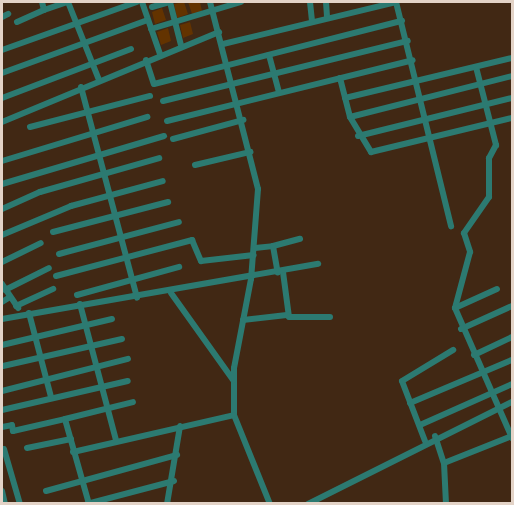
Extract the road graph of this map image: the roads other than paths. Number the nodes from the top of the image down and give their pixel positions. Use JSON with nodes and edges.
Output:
{"nodes":[{"id":1,"x":42,"y":2,"type":"edge"},
{"id":2,"x":67,"y":2,"type":"edge"},
{"id":3,"x":137,"y":2,"type":"edge"},
{"id":4,"x":142,"y":2,"type":"edge"},
{"id":5,"x":210,"y":2,"type":"edge"},
{"id":6,"x":241,"y":2,"type":"edge"},
{"id":7,"x":310,"y":2,"type":"edge"},
{"id":8,"x":326,"y":2,"type":"edge"},
{"id":9,"x":396,"y":2,"type":"edge"},
{"id":10,"x":152,"y":7,"type":"dead end"},
{"id":11,"x":44,"y":10,"type":"junction"},
{"id":12,"x":212,"y":12,"type":"junction"},
{"id":13,"x":8,"y":14,"type":"dead end"},
{"id":14,"x":2,"y":17,"type":"edge"},
{"id":15,"x":327,"y":17,"type":"junction"},
{"id":16,"x":148,"y":20,"type":"junction"},
{"id":17,"x":174,"y":21,"type":"junction"},
{"id":18,"x":312,"y":21,"type":"junction"},
{"id":19,"x":402,"y":21,"type":"junction"},
{"id":20,"x":17,"y":22,"type":"dead end"},
{"id":21,"x":76,"y":23,"type":"junction"},
{"id":22,"x":151,"y":30,"type":"junction"},
{"id":23,"x":219,"y":32,"type":"junction"},
{"id":24,"x":408,"y":41,"type":"junction"},
{"id":25,"x":84,"y":44,"type":"junction"},
{"id":26,"x":223,"y":44,"type":"junction"},
{"id":27,"x":181,"y":45,"type":"junction"},
{"id":28,"x":131,"y":49,"type":"dead end"},
{"id":29,"x":2,"y":50,"type":"edge"},
{"id":30,"x":160,"y":54,"type":"junction"},
{"id":31,"x":269,"y":55,"type":"junction"},
{"id":32,"x":513,"y":58,"type":"edge"},
{"id":33,"x":146,"y":60,"type":"junction"},
{"id":34,"x":413,"y":60,"type":"junction"},
{"id":35,"x":90,"y":64,"type":"junction"},
{"id":36,"x":227,"y":65,"type":"junction"},
{"id":37,"x":476,"y":67,"type":"junction"},
{"id":38,"x":2,"y":73,"type":"edge"},
{"id":39,"x":274,"y":74,"type":"junction"},
{"id":40,"x":513,"y":76,"type":"edge"},
{"id":41,"x":340,"y":78,"type":"junction"},
{"id":42,"x":417,"y":79,"type":"junction"},
{"id":43,"x":99,"y":80,"type":"junction"},
{"id":44,"x":232,"y":84,"type":"junction"},
{"id":45,"x":480,"y":84,"type":"junction"},
{"id":46,"x":81,"y":87,"type":"junction"},
{"id":47,"x":279,"y":92,"type":"junction"},
{"id":48,"x":150,"y":96,"type":"dead end"},
{"id":49,"x":2,"y":98,"type":"edge"},
{"id":50,"x":345,"y":98,"type":"junction"},
{"id":51,"x":513,"y":98,"type":"edge"},
{"id":52,"x":421,"y":99,"type":"junction"},
{"id":53,"x":163,"y":101,"type":"dead end"},
{"id":54,"x":237,"y":103,"type":"junction"},
{"id":55,"x":483,"y":105,"type":"junction"},
{"id":56,"x":89,"y":112,"type":"junction"},
{"id":57,"x":147,"y":117,"type":"dead end"},
{"id":58,"x":350,"y":117,"type":"junction"},
{"id":59,"x":513,"y":118,"type":"edge"},
{"id":60,"x":243,"y":120,"type":"junction"},
{"id":61,"x":426,"y":120,"type":"junction"},
{"id":62,"x":2,"y":122,"type":"edge"},
{"id":63,"x":167,"y":122,"type":"dead end"},
{"id":64,"x":487,"y":124,"type":"junction"},
{"id":65,"x":30,"y":127,"type":"dead end"},
{"id":66,"x":95,"y":131,"type":"junction"},
{"id":67,"x":164,"y":136,"type":"dead end"},
{"id":68,"x":358,"y":136,"type":"junction"},
{"id":69,"x":429,"y":138,"type":"junction"},
{"id":70,"x":173,"y":140,"type":"dead end"},
{"id":71,"x":250,"y":152,"type":"junction"},
{"id":72,"x":100,"y":153,"type":"junction"},
{"id":73,"x":159,"y":158,"type":"dead end"},
{"id":74,"x":2,"y":161,"type":"edge"},
{"id":75,"x":195,"y":165,"type":"dead end"},
{"id":76,"x":106,"y":174,"type":"junction"},
{"id":77,"x":163,"y":181,"type":"dead end"},
{"id":78,"x":2,"y":184,"type":"edge"},
{"id":79,"x":111,"y":195,"type":"junction"},
{"id":80,"x":168,"y":202,"type":"dead end"},
{"id":81,"x":2,"y":209,"type":"edge"},
{"id":82,"x":115,"y":214,"type":"junction"},
{"id":83,"x":179,"y":222,"type":"dead end"},
{"id":84,"x":451,"y":225,"type":"dead end"},
{"id":85,"x":53,"y":232,"type":"dead end"},
{"id":86,"x":2,"y":235,"type":"edge"},
{"id":87,"x":122,"y":238,"type":"junction"},
{"id":88,"x":300,"y":240,"type":"dead end"},
{"id":89,"x":41,"y":243,"type":"dead end"},
{"id":90,"x":273,"y":246,"type":"junction"},
{"id":91,"x":254,"y":252,"type":"junction"},
{"id":92,"x":58,"y":254,"type":"dead end"},
{"id":93,"x":128,"y":257,"type":"junction"},
{"id":94,"x":2,"y":262,"type":"edge"},
{"id":95,"x":318,"y":264,"type":"dead end"},
{"id":96,"x":179,"y":267,"type":"dead end"},
{"id":97,"x":49,"y":268,"type":"dead end"},
{"id":98,"x":280,"y":273,"type":"junction"},
{"id":99,"x":56,"y":276,"type":"dead end"},
{"id":100,"x":133,"y":279,"type":"junction"},
{"id":101,"x":251,"y":279,"type":"junction"},
{"id":102,"x":3,"y":287,"type":"edge"},
{"id":103,"x":53,"y":289,"type":"dead end"},
{"id":104,"x":497,"y":289,"type":"dead end"},
{"id":105,"x":171,"y":293,"type":"junction"},
{"id":106,"x":77,"y":295,"type":"dead end"},
{"id":107,"x":10,"y":297,"type":"junction"},
{"id":108,"x":137,"y":298,"type":"junction"},
{"id":109,"x":2,"y":302,"type":"edge"},
{"id":110,"x":80,"y":304,"type":"junction"},
{"id":111,"x":16,"y":306,"type":"junction"},
{"id":112,"x":513,"y":306,"type":"edge"},
{"id":113,"x":455,"y":308,"type":"junction"},
{"id":114,"x":25,"y":314,"type":"junction"},
{"id":115,"x":287,"y":315,"type":"junction"},
{"id":116,"x":330,"y":317,"type":"dead end"},
{"id":117,"x":2,"y":319,"type":"edge"},
{"id":118,"x":112,"y":319,"type":"dead end"},
{"id":119,"x":243,"y":320,"type":"junction"},
{"id":120,"x":87,"y":324,"type":"junction"},
{"id":121,"x":461,"y":329,"type":"junction"},
{"id":122,"x":35,"y":335,"type":"junction"},
{"id":123,"x":513,"y":337,"type":"edge"},
{"id":124,"x":122,"y":339,"type":"dead end"},
{"id":125,"x":2,"y":345,"type":"edge"},
{"id":126,"x":92,"y":345,"type":"junction"},
{"id":127,"x":453,"y":350,"type":"dead end"},
{"id":128,"x":42,"y":354,"type":"junction"},
{"id":129,"x":474,"y":355,"type":"junction"},
{"id":130,"x":128,"y":359,"type":"dead end"},
{"id":131,"x":513,"y":360,"type":"edge"},
{"id":132,"x":3,"y":366,"type":"edge"},
{"id":133,"x":96,"y":366,"type":"junction"},
{"id":134,"x":484,"y":373,"type":"junction"},
{"id":135,"x":47,"y":377,"type":"junction"},
{"id":136,"x":128,"y":381,"type":"dead end"},
{"id":137,"x":234,"y":381,"type":"junction"},
{"id":138,"x":513,"y":384,"type":"edge"},
{"id":139,"x":100,"y":386,"type":"junction"},
{"id":140,"x":2,"y":391,"type":"edge"},
{"id":141,"x":492,"y":393,"type":"junction"},
{"id":142,"x":51,"y":397,"type":"junction"},
{"id":143,"x":133,"y":402,"type":"dead end"},
{"id":144,"x":513,"y":402,"type":"edge"},
{"id":145,"x":410,"y":403,"type":"junction"},
{"id":146,"x":499,"y":408,"type":"junction"},
{"id":147,"x":2,"y":410,"type":"edge"},
{"id":148,"x":106,"y":410,"type":"junction"},
{"id":149,"x":234,"y":415,"type":"junction"},
{"id":150,"x":65,"y":419,"type":"junction"},
{"id":151,"x":420,"y":425,"type":"junction"},
{"id":152,"x":180,"y":426,"type":"junction"},
{"id":153,"x":2,"y":427,"type":"edge"},
{"id":154,"x":435,"y":436,"type":"junction"},
{"id":155,"x":512,"y":437,"type":"edge"},
{"id":156,"x":70,"y":439,"type":"junction"},
{"id":157,"x":116,"y":440,"type":"junction"},
{"id":158,"x":425,"y":441,"type":"junction"},
{"id":159,"x":27,"y":448,"type":"dead end"},
{"id":160,"x":4,"y":449,"type":"dead end"},
{"id":161,"x":74,"y":452,"type":"junction"},
{"id":162,"x":177,"y":455,"type":"junction"},
{"id":163,"x":444,"y":463,"type":"junction"},
{"id":164,"x":82,"y":480,"type":"junction"},
{"id":165,"x":174,"y":481,"type":"junction"},
{"id":166,"x":2,"y":491,"type":"edge"},
{"id":167,"x":46,"y":492,"type":"dead end"},
{"id":168,"x":88,"y":503,"type":"edge"},
{"id":169,"x":5,"y":504,"type":"edge"},
{"id":170,"x":20,"y":504,"type":"edge"},
{"id":171,"x":167,"y":504,"type":"edge"},
{"id":172,"x":270,"y":504,"type":"edge"},
{"id":173,"x":308,"y":504,"type":"edge"},
{"id":174,"x":446,"y":504,"type":"edge"}],
"edges":[{"from":1,"to":11,"type":"street"},
{"from":2,"to":11,"type":"street"},
{"from":2,"to":21,"type":"street"},
{"from":3,"to":21,"type":"street"},
{"from":4,"to":16,"type":"street"},
{"from":5,"to":12,"type":"street"},
{"from":6,"to":12,"type":"street"},
{"from":7,"to":18,"type":"street"},
{"from":8,"to":15,"type":"street"},
{"from":9,"to":15,"type":"street"},
{"from":9,"to":19,"type":"street"},
{"from":10,"to":17,"type":"street"},
{"from":11,"to":20,"type":"street"},
{"from":12,"to":17,"type":"street"},
{"from":12,"to":23,"type":"street"},
{"from":13,"to":14,"type":"street"},
{"from":15,"to":18,"type":"street"},
{"from":16,"to":22,"type":"street"},
{"from":16,"to":25,"type":"street"},
{"from":17,"to":22,"type":"street"},
{"from":17,"to":27,"type":"street"},
{"from":18,"to":26,"type":"street"},
{"from":19,"to":24,"type":"street"},
{"from":19,"to":31,"type":"street"},
{"from":21,"to":25,"type":"street"},
{"from":21,"to":29,"type":"street"},
{"from":22,"to":30,"type":"street"},
{"from":23,"to":26,"type":"street"},
{"from":23,"to":27,"type":"street"},
{"from":24,"to":34,"type":"street"},
{"from":24,"to":39,"type":"street"},
{"from":25,"to":35,"type":"street"},
{"from":25,"to":38,"type":"street"},
{"from":26,"to":36,"type":"street"},
{"from":27,"to":30,"type":"street"},
{"from":28,"to":35,"type":"street"},
{"from":30,"to":33,"type":"street"},
{"from":31,"to":36,"type":"street"},
{"from":31,"to":39,"type":"street"},
{"from":32,"to":37,"type":"street"},
{"from":33,"to":36,"type":"street"},
{"from":33,"to":43,"type":"street"},
{"from":34,"to":41,"type":"street"},
{"from":34,"to":42,"type":"street"},
{"from":35,"to":43,"type":"street"},
{"from":35,"to":49,"type":"street"},
{"from":36,"to":44,"type":"street"},
{"from":37,"to":42,"type":"street"},
{"from":37,"to":45,"type":"street"},
{"from":39,"to":44,"type":"street"},
{"from":39,"to":47,"type":"street"},
{"from":40,"to":45,"type":"street"},
{"from":41,"to":47,"type":"street"},
{"from":41,"to":50,"type":"street"},
{"from":42,"to":50,"type":"street"},
{"from":42,"to":52,"type":"street"},
{"from":43,"to":46,"type":"street"},
{"from":44,"to":53,"type":"street"},
{"from":44,"to":54,"type":"street"},
{"from":45,"to":52,"type":"street"},
{"from":45,"to":55,"type":"street"},
{"from":46,"to":56,"type":"street"},
{"from":46,"to":62,"type":"street"},
{"from":47,"to":54,"type":"street"},
{"from":48,"to":56,"type":"street"},
{"from":50,"to":58,"type":"street"},
{"from":51,"to":55,"type":"street"},
{"from":52,"to":58,"type":"street"},
{"from":52,"to":61,"type":"street"},
{"from":54,"to":60,"type":"street"},
{"from":54,"to":63,"type":"street"},
{"from":55,"to":61,"type":"street"},
{"from":55,"to":64,"type":"street"},
{"from":56,"to":65,"type":"street"},
{"from":56,"to":66,"type":"street"},
{"from":57,"to":66,"type":"street"},
{"from":58,"to":68,"type":"street"},
{"from":59,"to":64,"type":"street"},
{"from":60,"to":70,"type":"street"},
{"from":60,"to":71,"type":"street"},
{"from":61,"to":68,"type":"street"},
{"from":61,"to":69,"type":"street"},
{"from":64,"to":69,"type":"street"},
{"from":64,"to":113,"type":"street"},
{"from":66,"to":72,"type":"street"},
{"from":66,"to":74,"type":"street"},
{"from":67,"to":72,"type":"street"},
{"from":68,"to":69,"type":"street"},
{"from":69,"to":84,"type":"street"},
{"from":71,"to":75,"type":"street"},
{"from":71,"to":91,"type":"street"},
{"from":72,"to":76,"type":"street"},
{"from":72,"to":78,"type":"street"},
{"from":73,"to":76,"type":"street"},
{"from":76,"to":79,"type":"street"},
{"from":76,"to":81,"type":"street"},
{"from":77,"to":79,"type":"street"},
{"from":79,"to":82,"type":"street"},
{"from":79,"to":86,"type":"street"},
{"from":80,"to":82,"type":"street"},
{"from":82,"to":85,"type":"street"},
{"from":82,"to":87,"type":"street"},
{"from":83,"to":87,"type":"street"},
{"from":87,"to":92,"type":"street"},
{"from":87,"to":93,"type":"street"},
{"from":88,"to":90,"type":"street"},
{"from":89,"to":94,"type":"street"},
{"from":90,"to":91,"type":"street"},
{"from":90,"to":98,"type":"street"},
{"from":91,"to":93,"type":"street"},
{"from":91,"to":101,"type":"street"},
{"from":93,"to":99,"type":"street"},
{"from":93,"to":100,"type":"street"},
{"from":95,"to":98,"type":"street"},
{"from":96,"to":100,"type":"street"},
{"from":97,"to":102,"type":"street"},
{"from":98,"to":101,"type":"street"},
{"from":98,"to":115,"type":"street"},
{"from":100,"to":106,"type":"street"},
{"from":100,"to":108,"type":"street"},
{"from":101,"to":105,"type":"street"},
{"from":101,"to":119,"type":"street"},
{"from":102,"to":107,"type":"street"},
{"from":103,"to":111,"type":"street"},
{"from":104,"to":113,"type":"street"},
{"from":105,"to":108,"type":"street"},
{"from":105,"to":137,"type":"street"},
{"from":107,"to":109,"type":"street"},
{"from":107,"to":111,"type":"street"},
{"from":108,"to":110,"type":"street"},
{"from":110,"to":114,"type":"street"},
{"from":110,"to":120,"type":"street"},
{"from":111,"to":114,"type":"street"},
{"from":112,"to":121,"type":"street"},
{"from":113,"to":121,"type":"street"},
{"from":114,"to":117,"type":"street"},
{"from":114,"to":122,"type":"street"},
{"from":115,"to":116,"type":"street"},
{"from":115,"to":119,"type":"street"},
{"from":118,"to":120,"type":"street"},
{"from":119,"to":137,"type":"street"},
{"from":120,"to":122,"type":"street"},
{"from":120,"to":126,"type":"street"},
{"from":121,"to":129,"type":"street"},
{"from":122,"to":125,"type":"street"},
{"from":122,"to":128,"type":"street"},
{"from":123,"to":129,"type":"street"},
{"from":124,"to":126,"type":"street"},
{"from":126,"to":128,"type":"street"},
{"from":126,"to":133,"type":"street"},
{"from":127,"to":145,"type":"street"},
{"from":128,"to":132,"type":"street"},
{"from":128,"to":135,"type":"street"},
{"from":129,"to":134,"type":"street"},
{"from":130,"to":133,"type":"street"},
{"from":131,"to":134,"type":"street"},
{"from":133,"to":135,"type":"street"},
{"from":133,"to":139,"type":"street"},
{"from":134,"to":141,"type":"street"},
{"from":134,"to":145,"type":"street"},
{"from":135,"to":140,"type":"street"},
{"from":135,"to":142,"type":"street"},
{"from":136,"to":139,"type":"street"},
{"from":137,"to":149,"type":"street"},
{"from":138,"to":141,"type":"street"},
{"from":139,"to":142,"type":"street"},
{"from":139,"to":148,"type":"street"},
{"from":141,"to":146,"type":"street"},
{"from":141,"to":151,"type":"street"},
{"from":142,"to":147,"type":"street"},
{"from":143,"to":148,"type":"street"},
{"from":144,"to":146,"type":"street"},
{"from":145,"to":151,"type":"street"},
{"from":146,"to":154,"type":"street"},
{"from":146,"to":155,"type":"street"},
{"from":148,"to":150,"type":"street"},
{"from":148,"to":157,"type":"street"},
{"from":149,"to":152,"type":"street"},
{"from":149,"to":172,"type":"street"},
{"from":150,"to":153,"type":"street"},
{"from":150,"to":156,"type":"street"},
{"from":151,"to":158,"type":"street"},
{"from":152,"to":157,"type":"street"},
{"from":152,"to":162,"type":"street"},
{"from":154,"to":158,"type":"street"},
{"from":154,"to":163,"type":"street"},
{"from":155,"to":163,"type":"street"},
{"from":156,"to":159,"type":"street"},
{"from":156,"to":161,"type":"street"},
{"from":157,"to":161,"type":"street"},
{"from":158,"to":173,"type":"street"},
{"from":160,"to":170,"type":"street"},
{"from":161,"to":164,"type":"street"},
{"from":162,"to":164,"type":"street"},
{"from":162,"to":165,"type":"street"},
{"from":163,"to":174,"type":"street"},
{"from":164,"to":167,"type":"street"},
{"from":164,"to":168,"type":"street"},
{"from":165,"to":168,"type":"street"},
{"from":165,"to":171,"type":"street"},
{"from":166,"to":169,"type":"street"}]}
